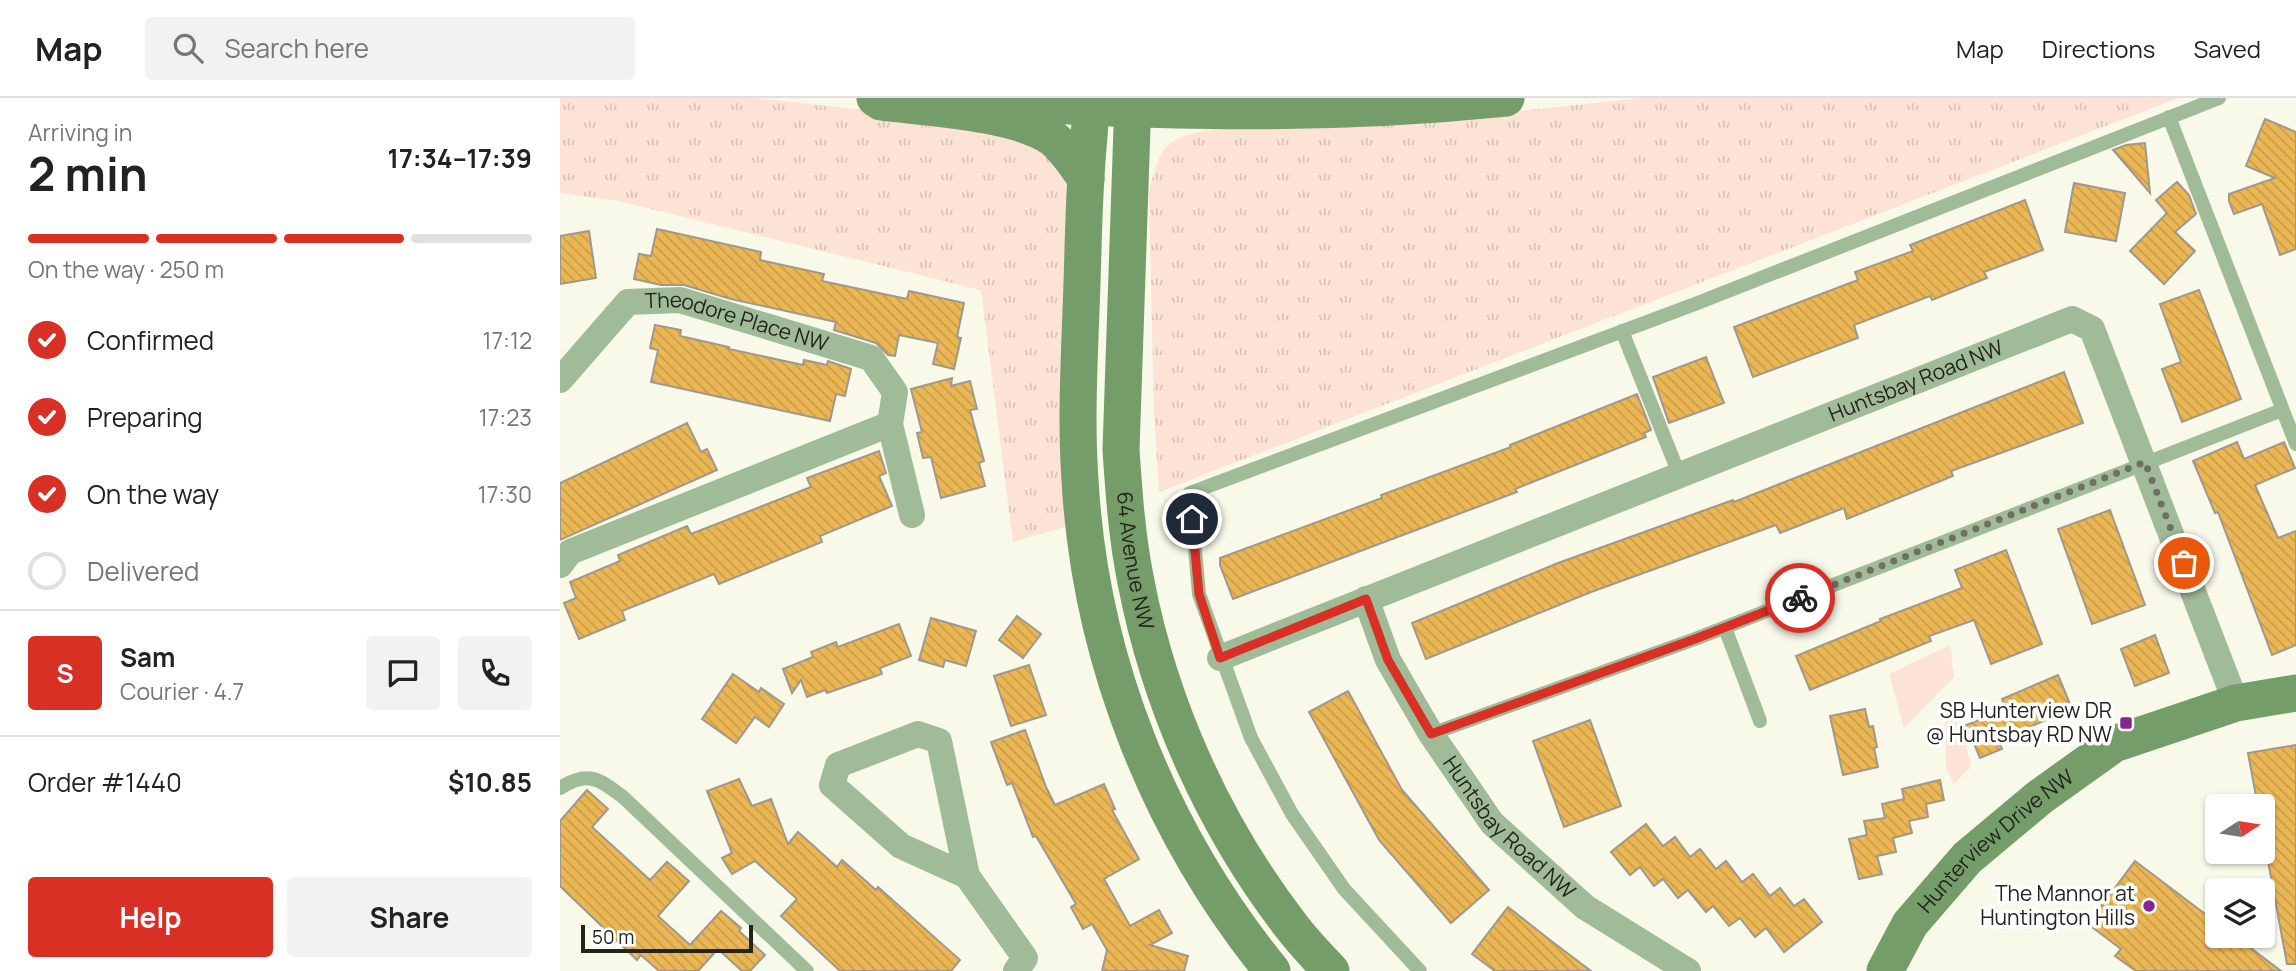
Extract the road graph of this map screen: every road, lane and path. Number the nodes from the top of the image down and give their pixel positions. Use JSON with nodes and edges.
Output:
{"nodes":[{"id":1,"x":875,"y":98,"type":"edge"},
{"id":2,"x":949,"y":98,"type":"edge"},
{"id":3,"x":1506,"y":98,"type":"edge"},
{"id":4,"x":2219,"y":98,"type":"edge"},
{"id":5,"x":1091,"y":103,"type":"edge"},
{"id":6,"x":1133,"y":104,"type":"edge"},
{"id":7,"x":1199,"y":111,"type":"junction"},
{"id":8,"x":2169,"y":117,"type":"junction"},
{"id":9,"x":1086,"y":179,"type":"junction"},
{"id":10,"x":1128,"y":242,"type":"junction"},
{"id":11,"x":1622,"y":331,"type":"junction"},
{"id":12,"x":560,"y":380,"type":"edge"},
{"id":13,"x":2282,"y":410,"type":"junction"},
{"id":14,"x":890,"y":424,"type":"junction"},
{"id":15,"x":2296,"y":444,"type":"edge"},
{"id":16,"x":2145,"y":462,"type":"junction"},
{"id":17,"x":1679,"y":474,"type":"junction"},
{"id":18,"x":912,"y":514,"type":"dead end"},
{"id":19,"x":560,"y":565,"type":"edge"},
{"id":20,"x":1366,"y":599,"type":"junction"},
{"id":21,"x":1725,"y":628,"type":"junction"},
{"id":22,"x":1220,"y":658,"type":"junction"},
{"id":23,"x":2296,"y":693,"type":"edge"},
{"id":24,"x":2236,"y":702,"type":"junction"},
{"id":25,"x":1760,"y":721,"type":"dead end"},
{"id":26,"x":1431,"y":734,"type":"junction"},
{"id":27,"x":560,"y":788,"type":"edge"},
{"id":28,"x":967,"y":876,"type":"junction"},
{"id":29,"x":807,"y":971,"type":"edge"},
{"id":30,"x":1016,"y":971,"type":"edge"},
{"id":31,"x":1272,"y":971,"type":"edge"},
{"id":32,"x":1331,"y":971,"type":"edge"},
{"id":33,"x":1420,"y":971,"type":"edge"},
{"id":34,"x":1688,"y":971,"type":"edge"},
{"id":35,"x":1885,"y":971,"type":"edge"}],
"edges":[{"from":1,"to":9,"type":"main road"},
{"from":2,"to":5,"type":"main road"},
{"from":3,"to":7,"type":"main road"},
{"from":4,"to":8,"type":"lane"},
{"from":5,"to":6,"type":"main road"},
{"from":5,"to":9,"type":"main road"},
{"from":6,"to":7,"type":"main road"},
{"from":6,"to":10,"type":"main road","name":"64 Avenue NW"},
{"from":7,"to":10,"type":"main road"},
{"from":8,"to":11,"type":"lane"},
{"from":8,"to":13,"type":"lane"},
{"from":9,"to":31,"type":"main road"},
{"from":10,"to":32,"type":"main road","name":"64 Avenue NW"},
{"from":11,"to":17,"type":"lane"},
{"from":11,"to":22,"type":"lane"},
{"from":12,"to":14,"type":"street","name":"Theodore Place NW"},
{"from":13,"to":15,"type":"lane"},
{"from":13,"to":16,"type":"lane"},
{"from":14,"to":18,"type":"street","name":"Theodore Place NW"},
{"from":14,"to":19,"type":"street"},
{"from":16,"to":17,"type":"street","name":"Huntsbay Road NW"},
{"from":16,"to":21,"type":"lane"},
{"from":16,"to":24,"type":"street","name":"Huntsbay Road NW"},
{"from":17,"to":20,"type":"street","name":"Huntsbay Road NW"},
{"from":20,"to":22,"type":"street","name":"Huntsbay Road NW"},
{"from":20,"to":26,"type":"street","name":"Huntsbay Road NW"},
{"from":21,"to":25,"type":"lane"},
{"from":21,"to":26,"type":"lane"},
{"from":22,"to":33,"type":"lane"},
{"from":23,"to":24,"type":"main road","name":"Hunterview Drive NW"},
{"from":24,"to":35,"type":"main road","name":"Hunterview Drive NW"},
{"from":26,"to":34,"type":"street","name":"Huntsbay Road NW"},
{"from":27,"to":29,"type":"lane"},
{"from":28,"to":28,"type":"street"},
{"from":28,"to":30,"type":"street"}]}
